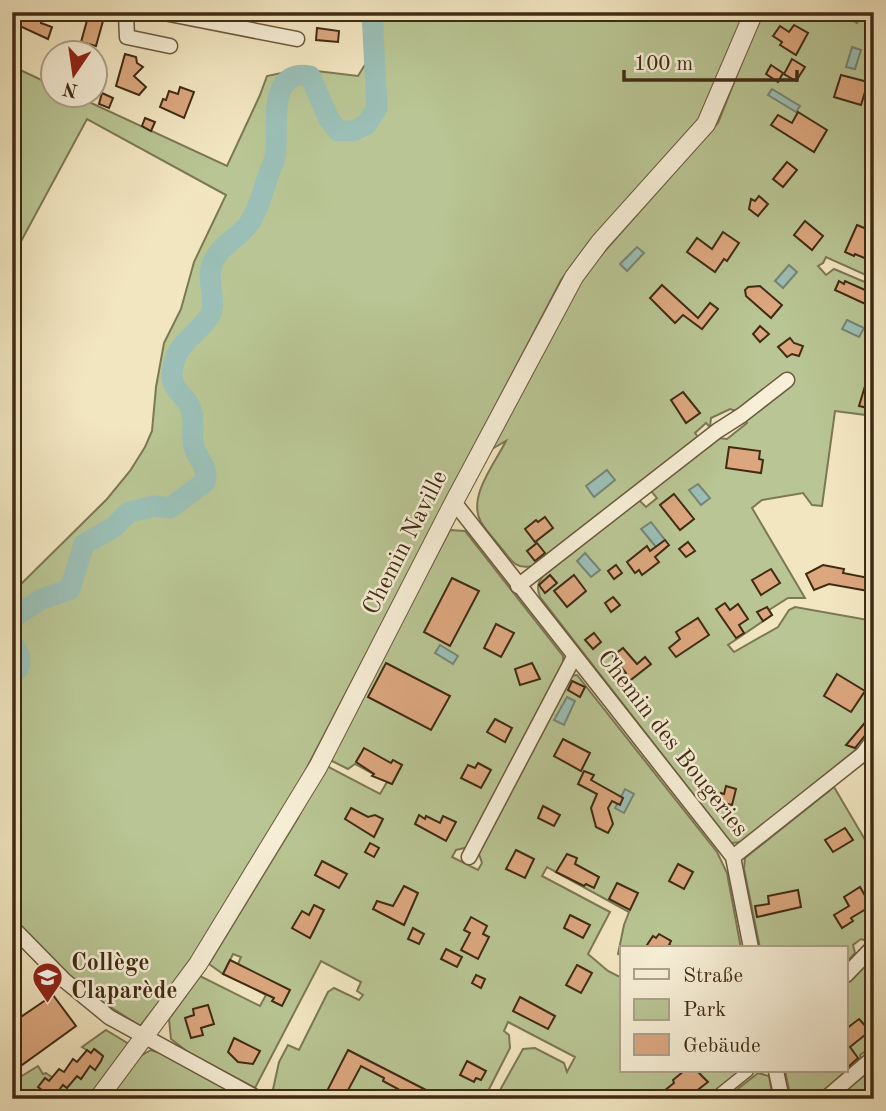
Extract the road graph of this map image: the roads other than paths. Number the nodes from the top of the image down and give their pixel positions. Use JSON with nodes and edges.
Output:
{"nodes":[{"id":1,"x":120,"y":12,"type":"edge"},
{"id":2,"x":159,"y":12,"type":"edge"},
{"id":3,"x":754,"y":12,"type":"edge"},
{"id":4,"x":297,"y":39,"type":"dead end"},
{"id":5,"x":170,"y":46,"type":"dead end"},
{"id":6,"x":787,"y":380,"type":"dead end"},
{"id":7,"x":454,"y":502,"type":"junction"},
{"id":8,"x":518,"y":586,"type":"junction"},
{"id":9,"x":574,"y":657,"type":"junction"},
{"id":10,"x":874,"y":739,"type":"edge"},
{"id":11,"x":469,"y":856,"type":"dead end"},
{"id":12,"x":733,"y":857,"type":"junction"},
{"id":13,"x":12,"y":927,"type":"edge"},
{"id":14,"x":751,"y":946,"type":"edge"},
{"id":15,"x":874,"y":946,"type":"edge"},
{"id":16,"x":848,"y":973,"type":"edge"},
{"id":17,"x":145,"y":1038,"type":"junction"},
{"id":18,"x":874,"y":1057,"type":"edge"},
{"id":19,"x":747,"y":1072,"type":"edge"},
{"id":20,"x":776,"y":1072,"type":"edge"},
{"id":21,"x":98,"y":1099,"type":"edge"},
{"id":22,"x":259,"y":1099,"type":"edge"},
{"id":23,"x":713,"y":1099,"type":"edge"},
{"id":24,"x":782,"y":1099,"type":"edge"},
{"id":25,"x":825,"y":1099,"type":"edge"}],
"edges":[{"from":1,"to":5,"type":"street"},
{"from":2,"to":4,"type":"street"},
{"from":3,"to":7,"type":"street","name":"Chemin Naville"},
{"from":6,"to":8,"type":"street"},
{"from":7,"to":8,"type":"street","name":"Chemin des Bougeries"},
{"from":7,"to":17,"type":"street","name":"Chemin Naville"},
{"from":8,"to":9,"type":"street","name":"Chemin des Bougeries"},
{"from":9,"to":11,"type":"street"},
{"from":9,"to":12,"type":"street","name":"Chemin des Bougeries"},
{"from":10,"to":12,"type":"street"},
{"from":12,"to":14,"type":"street","name":"Chemin des Bougeries"},
{"from":13,"to":17,"type":"street"},
{"from":15,"to":16,"type":"street"},
{"from":17,"to":21,"type":"street","name":"Chemin Naville"},
{"from":17,"to":22,"type":"street"},
{"from":18,"to":25,"type":"street"},
{"from":19,"to":23,"type":"street"},
{"from":20,"to":24,"type":"street"}]}
